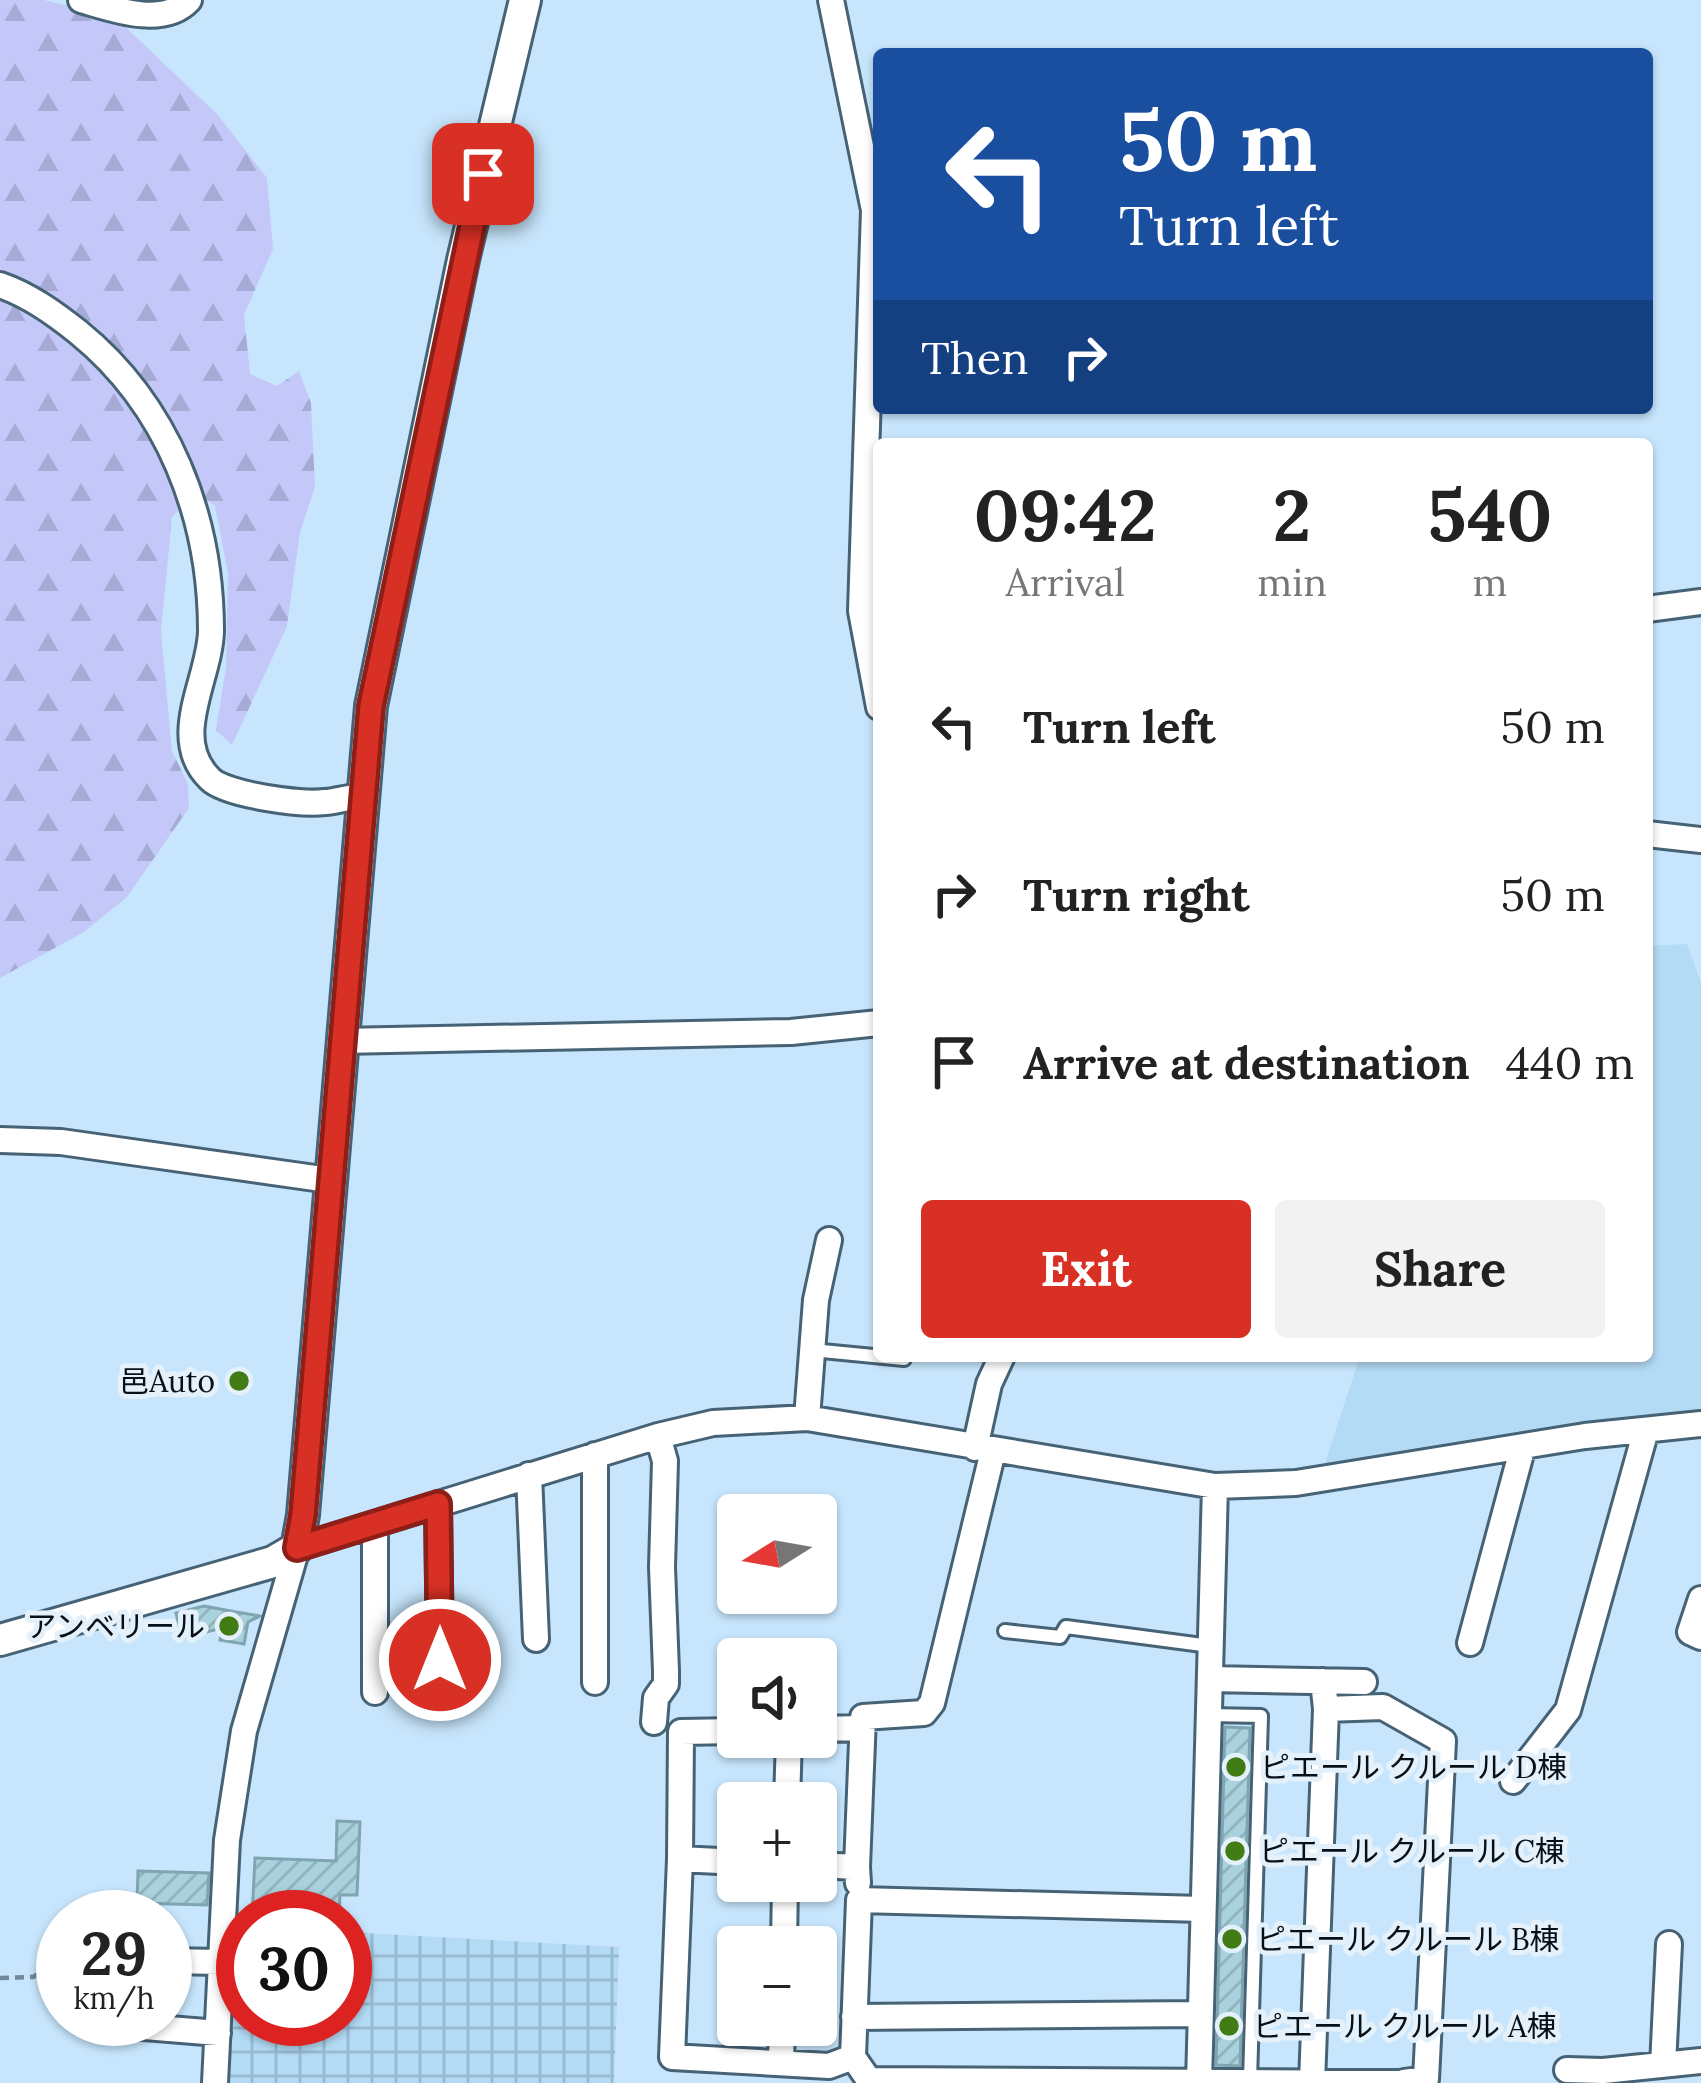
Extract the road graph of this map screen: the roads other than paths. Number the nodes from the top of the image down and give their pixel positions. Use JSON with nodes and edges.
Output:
{"nodes":[{"id":1,"x":81,"y":0,"type":"edge"},
{"id":2,"x":189,"y":0,"type":"edge"},
{"id":3,"x":525,"y":0,"type":"edge"},
{"id":4,"x":831,"y":0,"type":"edge"},
{"id":5,"x":873,"y":205,"type":"edge"},
{"id":6,"x":0,"y":285,"type":"edge"},
{"id":7,"x":873,"y":298,"type":"edge"},
{"id":8,"x":870,"y":561,"type":"edge"},
{"id":9,"x":1701,"y":602,"type":"edge"},
{"id":10,"x":1653,"y":608,"type":"edge"},
{"id":11,"x":873,"y":674,"type":"edge"},
{"id":12,"x":361,"y":797,"type":"junction"},
{"id":13,"x":1653,"y":835,"type":"edge"},
{"id":14,"x":1701,"y":840,"type":"edge"},
{"id":15,"x":873,"y":1024,"type":"edge"},
{"id":16,"x":341,"y":1041,"type":"junction"},
{"id":17,"x":0,"y":1140,"type":"edge"},
{"id":18,"x":329,"y":1180,"type":"junction"},
{"id":19,"x":829,"y":1240,"type":"dead end"},
{"id":20,"x":811,"y":1349,"type":"junction"},
{"id":21,"x":873,"y":1356,"type":"edge"},
{"id":22,"x":998,"y":1362,"type":"edge"},
{"id":23,"x":807,"y":1418,"type":"junction"},
{"id":24,"x":1701,"y":1424,"type":"edge"},
{"id":25,"x":1646,"y":1430,"type":"junction"},
{"id":26,"x":658,"y":1436,"type":"junction"},
{"id":27,"x":1523,"y":1446,"type":"junction"},
{"id":28,"x":984,"y":1449,"type":"junction"},
{"id":29,"x":595,"y":1455,"type":"junction"},
{"id":30,"x":529,"y":1475,"type":"junction"},
{"id":31,"x":1215,"y":1486,"type":"junction"},
{"id":32,"x":438,"y":1504,"type":"junction"},
{"id":33,"x":375,"y":1524,"type":"junction"},
{"id":34,"x":297,"y":1548,"type":"junction"},
{"id":35,"x":1701,"y":1599,"type":"edge"},
{"id":36,"x":1005,"y":1631,"type":"dead end"},
{"id":37,"x":1701,"y":1637,"type":"edge"},
{"id":38,"x":536,"y":1639,"type":"dead end"},
{"id":39,"x":0,"y":1640,"type":"edge"},
{"id":40,"x":1470,"y":1642,"type":"dead end"},
{"id":41,"x":1210,"y":1646,"type":"junction"},
{"id":42,"x":440,"y":1660,"type":"dead end"},
{"id":43,"x":1210,"y":1679,"type":"junction"},
{"id":44,"x":595,"y":1682,"type":"dead end"},
{"id":45,"x":1323,"y":1682,"type":"junction"},
{"id":46,"x":1364,"y":1682,"type":"dead end"},
{"id":47,"x":375,"y":1692,"type":"dead end"},
{"id":48,"x":1326,"y":1709,"type":"junction"},
{"id":49,"x":1209,"y":1714,"type":"junction"},
{"id":50,"x":654,"y":1722,"type":"dead end"},
{"id":51,"x":837,"y":1729,"type":"edge"},
{"id":52,"x":862,"y":1729,"type":"junction"},
{"id":53,"x":717,"y":1731,"type":"edge"},
{"id":54,"x":1514,"y":1781,"type":"dead end"},
{"id":55,"x":680,"y":1859,"type":"junction"},
{"id":56,"x":717,"y":1861,"type":"edge"},
{"id":57,"x":837,"y":1866,"type":"edge"},
{"id":58,"x":857,"y":1867,"type":"junction"},
{"id":59,"x":225,"y":1890,"type":"edge"},
{"id":60,"x":859,"y":1900,"type":"junction"},
{"id":61,"x":1203,"y":1910,"type":"junction"},
{"id":62,"x":1669,"y":1944,"type":"dead end"},
{"id":63,"x":1200,"y":2014,"type":"junction"},
{"id":64,"x":854,"y":2017,"type":"junction"},
{"id":65,"x":217,"y":2046,"type":"edge"},
{"id":66,"x":781,"y":2046,"type":"edge"},
{"id":67,"x":853,"y":2056,"type":"junction"},
{"id":68,"x":1701,"y":2061,"type":"edge"},
{"id":69,"x":781,"y":2063,"type":"junction"},
{"id":70,"x":1663,"y":2065,"type":"junction"},
{"id":71,"x":1567,"y":2070,"type":"dead end"},
{"id":72,"x":1250,"y":2080,"type":"junction"},
{"id":73,"x":871,"y":2081,"type":"edge"},
{"id":74,"x":1199,"y":2081,"type":"edge"},
{"id":75,"x":1312,"y":2082,"type":"edge"},
{"id":76,"x":1404,"y":2082,"type":"edge"},
{"id":77,"x":215,"y":2083,"type":"edge"}],
"edges":[{"from":1,"to":2,"type":"street"},
{"from":3,"to":12,"type":"street"},
{"from":4,"to":5,"type":"street"},
{"from":6,"to":12,"type":"street"},
{"from":7,"to":8,"type":"street"},
{"from":8,"to":11,"type":"street"},
{"from":9,"to":10,"type":"street"},
{"from":12,"to":16,"type":"street"},
{"from":13,"to":14,"type":"street"},
{"from":15,"to":16,"type":"street"},
{"from":16,"to":18,"type":"street"},
{"from":17,"to":18,"type":"street"},
{"from":18,"to":34,"type":"street"},
{"from":19,"to":20,"type":"street"},
{"from":20,"to":21,"type":"lane"},
{"from":20,"to":23,"type":"street"},
{"from":22,"to":28,"type":"street"},
{"from":23,"to":26,"type":"street"},
{"from":23,"to":28,"type":"street"},
{"from":24,"to":25,"type":"street"},
{"from":25,"to":27,"type":"street"},
{"from":25,"to":54,"type":"street"},
{"from":26,"to":29,"type":"street"},
{"from":26,"to":50,"type":"street"},
{"from":27,"to":31,"type":"street"},
{"from":27,"to":40,"type":"street"},
{"from":28,"to":31,"type":"street"},
{"from":28,"to":52,"type":"street"},
{"from":29,"to":30,"type":"street"},
{"from":29,"to":44,"type":"street"},
{"from":30,"to":32,"type":"street"},
{"from":30,"to":38,"type":"street"},
{"from":31,"to":41,"type":"street"},
{"from":32,"to":33,"type":"street"},
{"from":32,"to":42,"type":"street"},
{"from":33,"to":34,"type":"street"},
{"from":33,"to":47,"type":"street"},
{"from":34,"to":39,"type":"street"},
{"from":34,"to":59,"type":"street"},
{"from":35,"to":37,"type":"street"},
{"from":36,"to":41,"type":"lane"},
{"from":41,"to":43,"type":"street"},
{"from":43,"to":45,"type":"street"},
{"from":43,"to":49,"type":"street"},
{"from":45,"to":46,"type":"street"},
{"from":45,"to":48,"type":"street"},
{"from":48,"to":75,"type":"street"},
{"from":48,"to":76,"type":"street"},
{"from":49,"to":61,"type":"street"},
{"from":49,"to":72,"type":"lane"},
{"from":51,"to":52,"type":"street"},
{"from":52,"to":58,"type":"street"},
{"from":53,"to":55,"type":"street"},
{"from":55,"to":56,"type":"street"},
{"from":55,"to":69,"type":"street"},
{"from":57,"to":58,"type":"street"},
{"from":58,"to":60,"type":"street"},
{"from":60,"to":61,"type":"street"},
{"from":60,"to":64,"type":"street"},
{"from":61,"to":63,"type":"street"},
{"from":62,"to":70,"type":"street"},
{"from":63,"to":64,"type":"street"},
{"from":63,"to":74,"type":"street"},
{"from":64,"to":67,"type":"street"},
{"from":65,"to":77,"type":"street"},
{"from":66,"to":69,"type":"street"},
{"from":67,"to":69,"type":"street"},
{"from":67,"to":73,"type":"street"},
{"from":68,"to":70,"type":"street"},
{"from":70,"to":71,"type":"street"},
{"from":72,"to":74,"type":"street"},
{"from":72,"to":75,"type":"street"},
{"from":73,"to":74,"type":"street"},
{"from":75,"to":76,"type":"street"}]}
